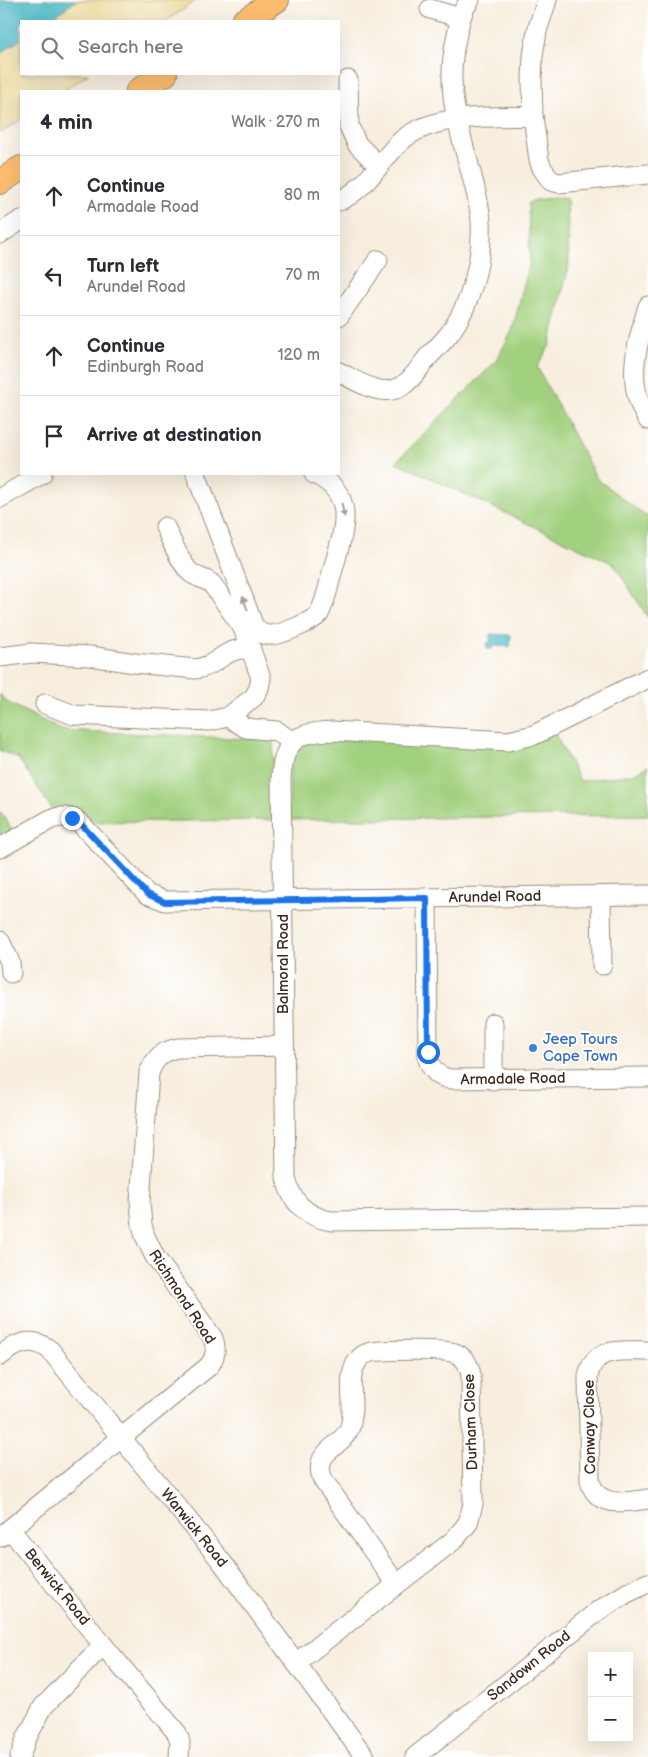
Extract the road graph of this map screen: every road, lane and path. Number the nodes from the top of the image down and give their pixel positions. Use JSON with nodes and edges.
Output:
{"nodes":[{"id":1,"x":276,"y":0,"type":"edge"},
{"id":2,"x":470,"y":0,"type":"edge"},
{"id":3,"x":547,"y":0,"type":"edge"},
{"id":4,"x":430,"y":9,"type":"dead end"},
{"id":5,"x":461,"y":18,"type":"junction"},
{"id":6,"x":246,"y":20,"type":"edge"},
{"id":7,"x":163,"y":75,"type":"edge"},
{"id":8,"x":348,"y":80,"type":"dead end"},
{"id":9,"x":140,"y":90,"type":"edge"},
{"id":10,"x":533,"y":116,"type":"junction"},
{"id":11,"x":456,"y":120,"type":"junction"},
{"id":12,"x":379,"y":166,"type":"junction"},
{"id":13,"x":20,"y":169,"type":"edge"},
{"id":14,"x":648,"y":174,"type":"edge"},
{"id":15,"x":0,"y":182,"type":"edge"},
{"id":16,"x":340,"y":200,"type":"edge"},
{"id":17,"x":20,"y":221,"type":"edge"},
{"id":18,"x":0,"y":234,"type":"edge"},
{"id":19,"x":378,"y":260,"type":"dead end"},
{"id":20,"x":648,"y":306,"type":"edge"},
{"id":21,"x":340,"y":315,"type":"edge"},
{"id":22,"x":340,"y":372,"type":"edge"},
{"id":23,"x":648,"y":420,"type":"edge"},
{"id":24,"x":40,"y":475,"type":"edge"},
{"id":25,"x":196,"y":475,"type":"edge"},
{"id":26,"x":316,"y":475,"type":"edge"},
{"id":27,"x":0,"y":498,"type":"edge"},
{"id":28,"x":165,"y":527,"type":"dead end"},
{"id":29,"x":251,"y":649,"type":"junction"},
{"id":30,"x":0,"y":657,"type":"edge"},
{"id":31,"x":648,"y":678,"type":"edge"},
{"id":32,"x":46,"y":704,"type":"dead end"},
{"id":33,"x":228,"y":717,"type":"junction"},
{"id":34,"x":292,"y":742,"type":"junction"},
{"id":35,"x":0,"y":848,"type":"edge"},
{"id":36,"x":648,"y":895,"type":"edge"},
{"id":37,"x":601,"y":896,"type":"junction"},
{"id":38,"x":427,"y":898,"type":"junction"},
{"id":39,"x":283,"y":900,"type":"junction"},
{"id":40,"x":0,"y":941,"type":"edge"},
{"id":41,"x":602,"y":965,"type":"dead end"},
{"id":42,"x":11,"y":973,"type":"dead end"},
{"id":43,"x":493,"y":1023,"type":"dead end"},
{"id":44,"x":284,"y":1046,"type":"junction"},
{"id":45,"x":648,"y":1077,"type":"edge"},
{"id":46,"x":493,"y":1080,"type":"junction"},
{"id":47,"x":648,"y":1217,"type":"edge"},
{"id":48,"x":648,"y":1351,"type":"edge"},
{"id":49,"x":0,"y":1356,"type":"edge"},
{"id":50,"x":121,"y":1438,"type":"junction"},
{"id":51,"x":648,"y":1500,"type":"edge"},
{"id":52,"x":5,"y":1533,"type":"edge"},
{"id":53,"x":648,"y":1583,"type":"edge"},
{"id":54,"x":396,"y":1584,"type":"junction"},
{"id":55,"x":103,"y":1645,"type":"junction"},
{"id":56,"x":296,"y":1663,"type":"junction"},
{"id":57,"x":20,"y":1757,"type":"edge"},
{"id":58,"x":178,"y":1757,"type":"edge"},
{"id":59,"x":365,"y":1757,"type":"edge"},
{"id":60,"x":415,"y":1757,"type":"edge"}],
"edges":[{"from":1,"to":6,"type":"main road"},
{"from":2,"to":5,"type":"street"},
{"from":3,"to":10,"type":"street"},
{"from":4,"to":5,"type":"street"},
{"from":5,"to":11,"type":"street"},
{"from":7,"to":9,"type":"main road"},
{"from":8,"to":12,"type":"street"},
{"from":10,"to":11,"type":"street"},
{"from":10,"to":14,"type":"street"},
{"from":11,"to":12,"type":"street"},
{"from":11,"to":22,"type":"street"},
{"from":12,"to":16,"type":"street"},
{"from":13,"to":15,"type":"main road"},
{"from":17,"to":18,"type":"street"},
{"from":19,"to":21,"type":"street"},
{"from":20,"to":23,"type":"street"},
{"from":24,"to":27,"type":"street"},
{"from":26,"to":25,"type":"street","one_way":true},
{"from":28,"to":29,"type":"street"},
{"from":29,"to":30,"type":"street"},
{"from":29,"to":33,"type":"street"},
{"from":31,"to":34,"type":"street"},
{"from":32,"to":33,"type":"street"},
{"from":33,"to":34,"type":"street"},
{"from":34,"to":39,"type":"street","name":"Balmoral Road"},
{"from":35,"to":39,"type":"street","name":"Arundel Road"},
{"from":36,"to":37,"type":"street","name":"Arundel Road"},
{"from":37,"to":38,"type":"street","name":"Arundel Road"},
{"from":37,"to":41,"type":"street"},
{"from":38,"to":39,"type":"street","name":"Arundel Road"},
{"from":38,"to":46,"type":"street","name":"Armadale Road"},
{"from":39,"to":44,"type":"street","name":"Balmoral Road"},
{"from":40,"to":42,"type":"street"},
{"from":43,"to":46,"type":"street"},
{"from":44,"to":47,"type":"street","name":"Balmoral Road"},
{"from":44,"to":50,"type":"street","name":"Richmond Road"},
{"from":45,"to":46,"type":"street","name":"Armadale Road"},
{"from":48,"to":51,"type":"street","name":"Conway Close"},
{"from":49,"to":50,"type":"street","name":"Warwick Road"},
{"from":50,"to":52,"type":"street","name":"Richmond Road"},
{"from":50,"to":56,"type":"street","name":"Warwick Road"},
{"from":52,"to":55,"type":"street","name":"Berwick Road"},
{"from":53,"to":60,"type":"street","name":"Sandown Road"},
{"from":54,"to":54,"type":"street","name":"Durham Close"},
{"from":54,"to":56,"type":"street","name":"Durham Close"},
{"from":55,"to":57,"type":"street"},
{"from":55,"to":58,"type":"street","name":"Berwick Road"},
{"from":56,"to":59,"type":"street","name":"Warwick Road"}]}
